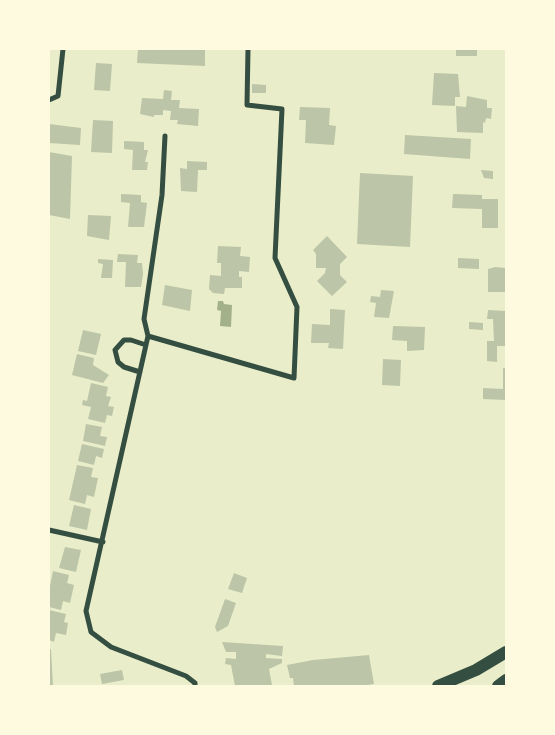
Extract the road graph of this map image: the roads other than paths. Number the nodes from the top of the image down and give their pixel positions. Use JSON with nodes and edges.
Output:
{"nodes":[{"id":1,"x":63,"y":49,"type":"edge"},
{"id":2,"x":248,"y":49,"type":"edge"},
{"id":3,"x":49,"y":100,"type":"edge"},
{"id":4,"x":165,"y":136,"type":"dead end"},
{"id":5,"x":148,"y":336,"type":"junction"},
{"id":6,"x":146,"y":345,"type":"junction"},
{"id":7,"x":140,"y":372,"type":"junction"},
{"id":8,"x":49,"y":530,"type":"edge"},
{"id":9,"x":103,"y":542,"type":"junction"},
{"id":10,"x":506,"y":652,"type":"edge"},
{"id":11,"x":506,"y":680,"type":"edge"},
{"id":12,"x":195,"y":686,"type":"edge"},
{"id":13,"x":438,"y":686,"type":"edge"},
{"id":14,"x":498,"y":686,"type":"edge"}],
"edges":[{"from":1,"to":3,"type":"street"},
{"from":2,"to":5,"type":"street"},
{"from":4,"to":5,"type":"street"},
{"from":5,"to":6,"type":"street"},
{"from":6,"to":7,"type":"street"},
{"from":6,"to":7,"type":"street"},
{"from":7,"to":9,"type":"street"},
{"from":8,"to":9,"type":"street"},
{"from":9,"to":12,"type":"street"},
{"from":10,"to":13,"type":"main road"},
{"from":11,"to":14,"type":"main road"}]}
